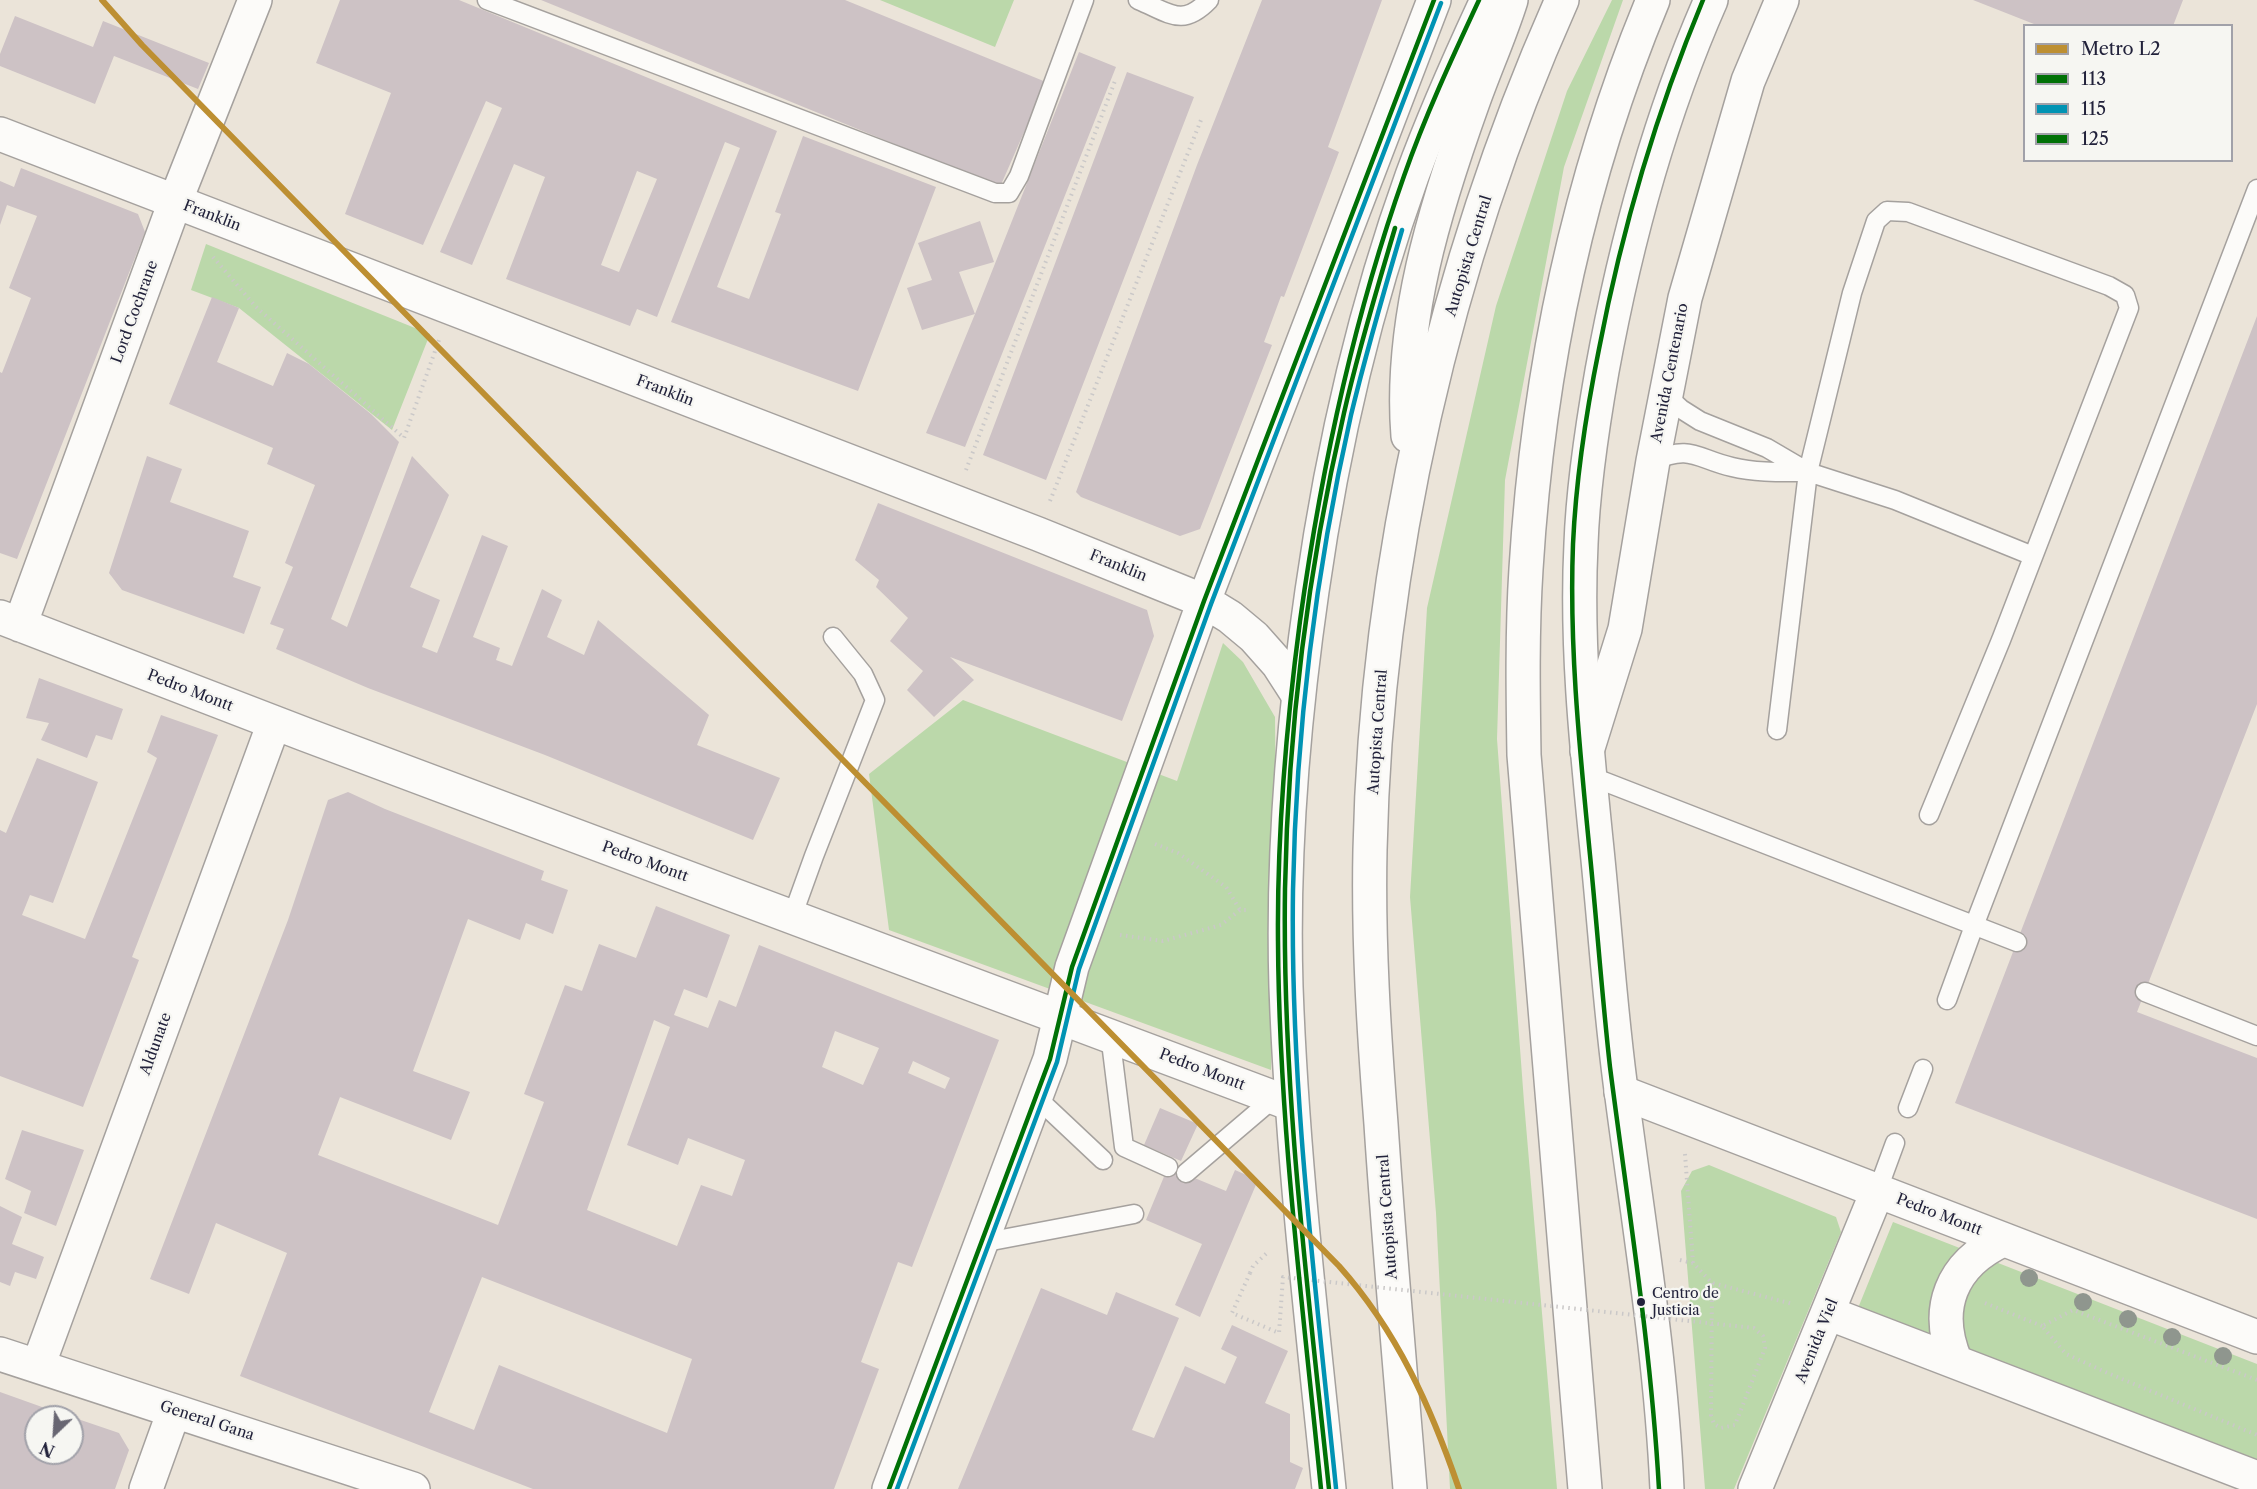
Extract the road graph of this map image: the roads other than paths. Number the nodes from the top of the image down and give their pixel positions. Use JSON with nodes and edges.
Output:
{"nodes":[{"id":1,"x":255,"y":0,"type":"edge"},
{"id":2,"x":487,"y":0,"type":"edge"},
{"id":3,"x":1084,"y":0,"type":"edge"},
{"id":4,"x":1138,"y":0,"type":"edge"},
{"id":5,"x":1209,"y":0,"type":"edge"},
{"id":6,"x":1434,"y":0,"type":"edge"},
{"id":7,"x":1486,"y":0,"type":"edge"},
{"id":8,"x":1511,"y":0,"type":"edge"},
{"id":9,"x":1562,"y":0,"type":"edge"},
{"id":10,"x":1653,"y":0,"type":"edge"},
{"id":11,"x":1711,"y":0,"type":"edge"},
{"id":12,"x":1782,"y":0,"type":"edge"},
{"id":13,"x":0,"y":134,"type":"edge"},
{"id":14,"x":2257,"y":189,"type":"edge"},
{"id":15,"x":175,"y":202,"type":"junction"},
{"id":16,"x":1666,"y":395,"type":"junction"},
{"id":17,"x":1653,"y":461,"type":"junction"},
{"id":18,"x":1808,"y":472,"type":"junction"},
{"id":19,"x":1412,"y":477,"type":"junction"},
{"id":20,"x":2033,"y":556,"type":"junction"},
{"id":21,"x":1204,"y":601,"type":"junction"},
{"id":22,"x":10,"y":621,"type":"edge"},
{"id":23,"x":833,"y":637,"type":"dead end"},
{"id":24,"x":1298,"y":695,"type":"junction"},
{"id":25,"x":274,"y":723,"type":"junction"},
{"id":26,"x":1777,"y":730,"type":"dead end"},
{"id":27,"x":1588,"y":764,"type":"junction"},
{"id":28,"x":1929,"y":815,"type":"dead end"},
{"id":29,"x":792,"y":917,"type":"junction"},
{"id":30,"x":1974,"y":926,"type":"junction"},
{"id":31,"x":2017,"y":942,"type":"dead end"},
{"id":32,"x":2145,"y":992,"type":"dead end"},
{"id":33,"x":1947,"y":1000,"type":"dead end"},
{"id":34,"x":1059,"y":1017,"type":"junction"},
{"id":35,"x":1110,"y":1034,"type":"junction"},
{"id":36,"x":2257,"y":1036,"type":"edge"},
{"id":37,"x":1923,"y":1069,"type":"dead end"},
{"id":38,"x":1621,"y":1092,"type":"junction"},
{"id":39,"x":1036,"y":1096,"type":"junction"},
{"id":40,"x":1283,"y":1101,"type":"junction"},
{"id":41,"x":1908,"y":1108,"type":"dead end"},
{"id":42,"x":1895,"y":1143,"type":"dead end"},
{"id":43,"x":1103,"y":1160,"type":"dead end"},
{"id":44,"x":1168,"y":1167,"type":"dead end"},
{"id":45,"x":1186,"y":1173,"type":"dead end"},
{"id":46,"x":1877,"y":1192,"type":"junction"},
{"id":47,"x":1134,"y":1214,"type":"dead end"},
{"id":48,"x":2003,"y":1240,"type":"junction"},
{"id":49,"x":981,"y":1244,"type":"junction"},
{"id":50,"x":1828,"y":1313,"type":"junction"},
{"id":51,"x":2257,"y":1337,"type":"edge"},
{"id":52,"x":0,"y":1354,"type":"edge"},
{"id":53,"x":1956,"y":1362,"type":"junction"},
{"id":54,"x":38,"y":1366,"type":"junction"},
{"id":55,"x":174,"y":1411,"type":"junction"},
{"id":56,"x":2257,"y":1478,"type":"edge"},
{"id":57,"x":146,"y":1489,"type":"edge"},
{"id":58,"x":413,"y":1489,"type":"edge"},
{"id":59,"x":889,"y":1489,"type":"edge"},
{"id":60,"x":1329,"y":1489,"type":"edge"},
{"id":61,"x":1410,"y":1489,"type":"edge"},
{"id":62,"x":1585,"y":1489,"type":"edge"},
{"id":63,"x":1667,"y":1489,"type":"edge"},
{"id":64,"x":1755,"y":1489,"type":"edge"}],
"edges":[{"from":1,"to":15,"type":"main road","name":"Lord Cochrane"},
{"from":2,"to":3,"type":"lane"},
{"from":4,"to":5,"type":"lane"},
{"from":6,"to":21,"type":"main road"},
{"from":7,"to":24,"type":"main road"},
{"from":8,"to":19,"type":"main road"},
{"from":9,"to":19,"type":"main road","name":"Autopista Central"},
{"from":10,"to":62,"type":"main road"},
{"from":11,"to":27,"type":"main road"},
{"from":12,"to":16,"type":"main road","name":"Avenida Centenario"},
{"from":13,"to":15,"type":"main road","name":"Franklin"},
{"from":14,"to":30,"type":"lane"},
{"from":15,"to":21,"type":"main road","name":"Franklin"},
{"from":15,"to":22,"type":"main road","name":"Lord Cochrane"},
{"from":16,"to":17,"type":"main road","name":"Avenida Centenario"},
{"from":16,"to":18,"type":"lane"},
{"from":17,"to":18,"type":"lane"},
{"from":17,"to":27,"type":"main road","name":"Avenida Centenario"},
{"from":18,"to":20,"type":"lane"},
{"from":18,"to":20,"type":"lane"},
{"from":18,"to":26,"type":"lane"},
{"from":19,"to":61,"type":"main road","name":"Autopista Central"},
{"from":20,"to":28,"type":"lane"},
{"from":21,"to":24,"type":"main road","name":"Franklin"},
{"from":21,"to":34,"type":"main road"},
{"from":22,"to":25,"type":"main road","name":"Pedro Montt"},
{"from":23,"to":29,"type":"lane"},
{"from":24,"to":40,"type":"main road"},
{"from":25,"to":29,"type":"main road","name":"Pedro Montt"},
{"from":25,"to":54,"type":"main road","name":"Aldunate"},
{"from":27,"to":30,"type":"lane"},
{"from":27,"to":38,"type":"main road"},
{"from":29,"to":34,"type":"main road","name":"Pedro Montt"},
{"from":30,"to":31,"type":"lane"},
{"from":30,"to":33,"type":"lane"},
{"from":32,"to":36,"type":"lane"},
{"from":34,"to":35,"type":"main road","name":"Pedro Montt"},
{"from":34,"to":39,"type":"main road"},
{"from":35,"to":40,"type":"main road","name":"Pedro Montt"},
{"from":35,"to":44,"type":"lane"},
{"from":37,"to":41,"type":"lane"},
{"from":38,"to":46,"type":"main road","name":"Pedro Montt"},
{"from":38,"to":63,"type":"main road"},
{"from":39,"to":43,"type":"lane"},
{"from":39,"to":49,"type":"main road"},
{"from":40,"to":45,"type":"lane"},
{"from":40,"to":60,"type":"main road"},
{"from":42,"to":46,"type":"lane"},
{"from":46,"to":48,"type":"main road","name":"Pedro Montt"},
{"from":46,"to":50,"type":"main road","name":"Avenida Viel"},
{"from":47,"to":49,"type":"lane"},
{"from":48,"to":51,"type":"main road","name":"Pedro Montt"},
{"from":48,"to":53,"type":"main road"},
{"from":49,"to":59,"type":"main road"},
{"from":50,"to":53,"type":"main road"},
{"from":50,"to":64,"type":"main road","name":"Avenida Viel"},
{"from":52,"to":54,"type":"main road","name":"General Gana"},
{"from":53,"to":56,"type":"main road"},
{"from":54,"to":55,"type":"main road","name":"General Gana"},
{"from":55,"to":57,"type":"main road"},
{"from":55,"to":58,"type":"main road","name":"General Gana"}]}
